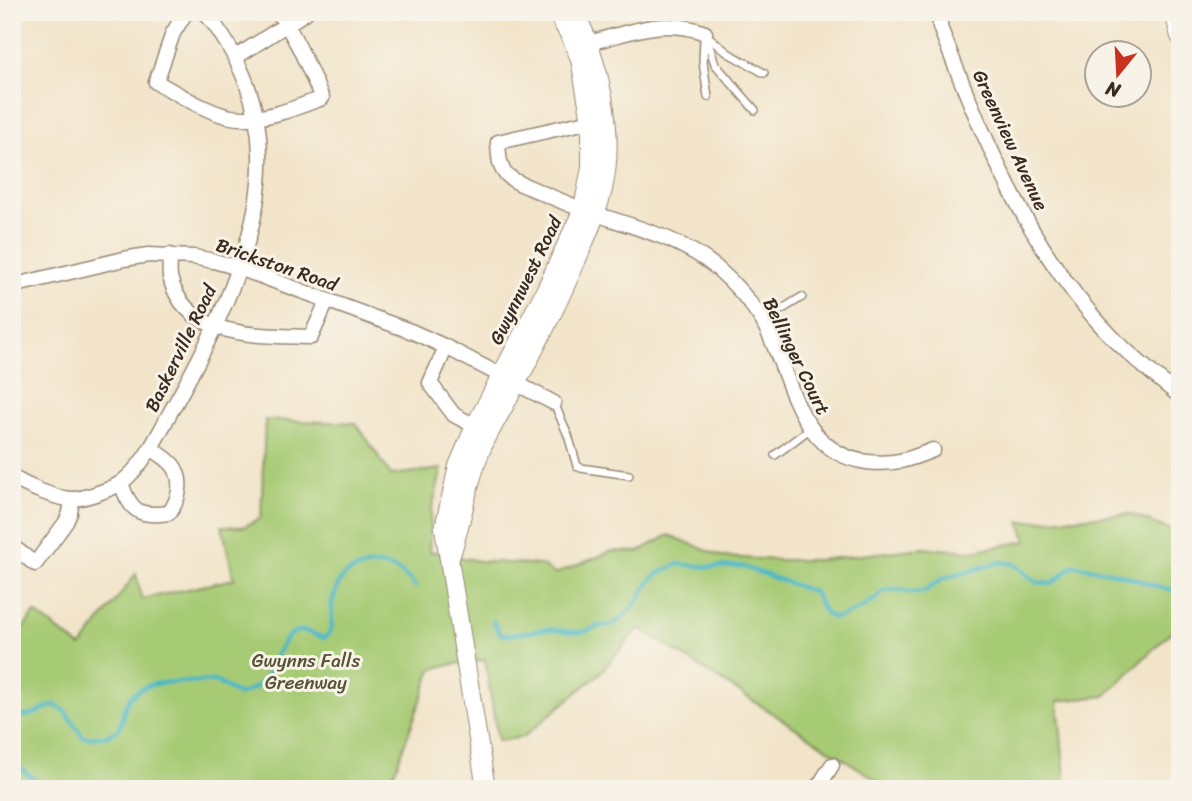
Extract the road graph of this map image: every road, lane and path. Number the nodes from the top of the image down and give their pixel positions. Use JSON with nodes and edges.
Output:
{"nodes":[{"id":1,"x":186,"y":12,"type":"edge"},
{"id":2,"x":205,"y":12,"type":"edge"},
{"id":3,"x":278,"y":12,"type":"edge"},
{"id":4,"x":306,"y":12,"type":"edge"},
{"id":5,"x":556,"y":12,"type":"edge"},
{"id":6,"x":575,"y":12,"type":"edge"},
{"id":7,"x":940,"y":12,"type":"edge"},
{"id":8,"x":1174,"y":12,"type":"edge"},
{"id":9,"x":287,"y":25,"type":"junction"},
{"id":10,"x":705,"y":33,"type":"junction"},
{"id":11,"x":1180,"y":36,"type":"edge"},
{"id":12,"x":583,"y":46,"type":"junction"},
{"id":13,"x":236,"y":57,"type":"junction"},
{"id":14,"x":764,"y":74,"type":"dead end"},
{"id":15,"x":708,"y":97,"type":"dead end"},
{"id":16,"x":755,"y":110,"type":"dead end"},
{"id":17,"x":256,"y":118,"type":"junction"},
{"id":18,"x":598,"y":119,"type":"junction"},
{"id":19,"x":589,"y":212,"type":"junction"},
{"id":20,"x":170,"y":255,"type":"junction"},
{"id":21,"x":239,"y":268,"type":"junction"},
{"id":22,"x":12,"y":286,"type":"edge"},
{"id":23,"x":802,"y":297,"type":"dead end"},
{"id":24,"x":327,"y":301,"type":"junction"},
{"id":25,"x":762,"y":321,"type":"junction"},
{"id":26,"x":215,"y":326,"type":"junction"},
{"id":27,"x":446,"y":347,"type":"junction"},
{"id":28,"x":508,"y":380,"type":"junction"},
{"id":29,"x":1180,"y":396,"type":"edge"},
{"id":30,"x":554,"y":403,"type":"joint"},
{"id":31,"x":811,"y":428,"type":"junction"},
{"id":32,"x":482,"y":429,"type":"junction"},
{"id":33,"x":150,"y":448,"type":"junction"},
{"id":34,"x":933,"y":450,"type":"dead end"},
{"id":35,"x":775,"y":455,"type":"dead end"},
{"id":36,"x":629,"y":475,"type":"dead end"},
{"id":37,"x":12,"y":477,"type":"edge"},
{"id":38,"x":121,"y":484,"type":"junction"},
{"id":39,"x":72,"y":499,"type":"junction"},
{"id":40,"x":12,"y":546,"type":"edge"},
{"id":41,"x":832,"y":765,"type":"dead end"},
{"id":42,"x":486,"y":789,"type":"edge"},
{"id":43,"x":817,"y":789,"type":"edge"}],
"edges":[{"from":1,"to":17,"type":"street"},
{"from":2,"to":13,"type":"street","name":"Baskerville Road"},
{"from":3,"to":9,"type":"street"},
{"from":4,"to":9,"type":"street"},
{"from":5,"to":12,"type":"street","name":"Gwynnwest Road"},
{"from":6,"to":12,"type":"street","name":"Gwynnwest Road"},
{"from":7,"to":29,"type":"street","name":"Greenview Avenue"},
{"from":8,"to":11,"type":"street"},
{"from":9,"to":13,"type":"street"},
{"from":9,"to":17,"type":"street"},
{"from":10,"to":12,"type":"street"},
{"from":10,"to":14,"type":"lane"},
{"from":10,"to":15,"type":"lane"},
{"from":10,"to":16,"type":"lane"},
{"from":12,"to":18,"type":"street","name":"Gwynnwest Road"},
{"from":13,"to":17,"type":"street","name":"Baskerville Road"},
{"from":17,"to":21,"type":"street","name":"Baskerville Road"},
{"from":18,"to":19,"type":"street","name":"Gwynnwest Road"},
{"from":18,"to":19,"type":"street","name":"Bellinger Court"},
{"from":19,"to":25,"type":"street","name":"Bellinger Court"},
{"from":19,"to":28,"type":"street","name":"Gwynnwest Road"},
{"from":20,"to":21,"type":"street","name":"Brickston Road"},
{"from":20,"to":22,"type":"street","name":"Brickston Road"},
{"from":20,"to":26,"type":"street"},
{"from":21,"to":24,"type":"street","name":"Brickston Road"},
{"from":21,"to":26,"type":"street","name":"Baskerville Road"},
{"from":23,"to":25,"type":"lane"},
{"from":24,"to":26,"type":"street"},
{"from":24,"to":27,"type":"street","name":"Brickston Road"},
{"from":25,"to":31,"type":"street","name":"Bellinger Court"},
{"from":26,"to":33,"type":"street","name":"Baskerville Road"},
{"from":27,"to":28,"type":"street","name":"Brickston Road"},
{"from":27,"to":32,"type":"street"},
{"from":28,"to":30,"type":"street","name":"Brickston Road"},
{"from":28,"to":32,"type":"street","name":"Gwynnwest Road"},
{"from":30,"to":36,"type":"lane"},
{"from":31,"to":34,"type":"street","name":"Bellinger Court"},
{"from":31,"to":35,"type":"lane"},
{"from":32,"to":42,"type":"street","name":"Gwynnwest Road"},
{"from":33,"to":38,"type":"street","name":"Baskerville Road"},
{"from":33,"to":38,"type":"street"},
{"from":37,"to":39,"type":"street"},
{"from":38,"to":39,"type":"street"},
{"from":39,"to":40,"type":"street"},
{"from":41,"to":43,"type":"street"}]}
